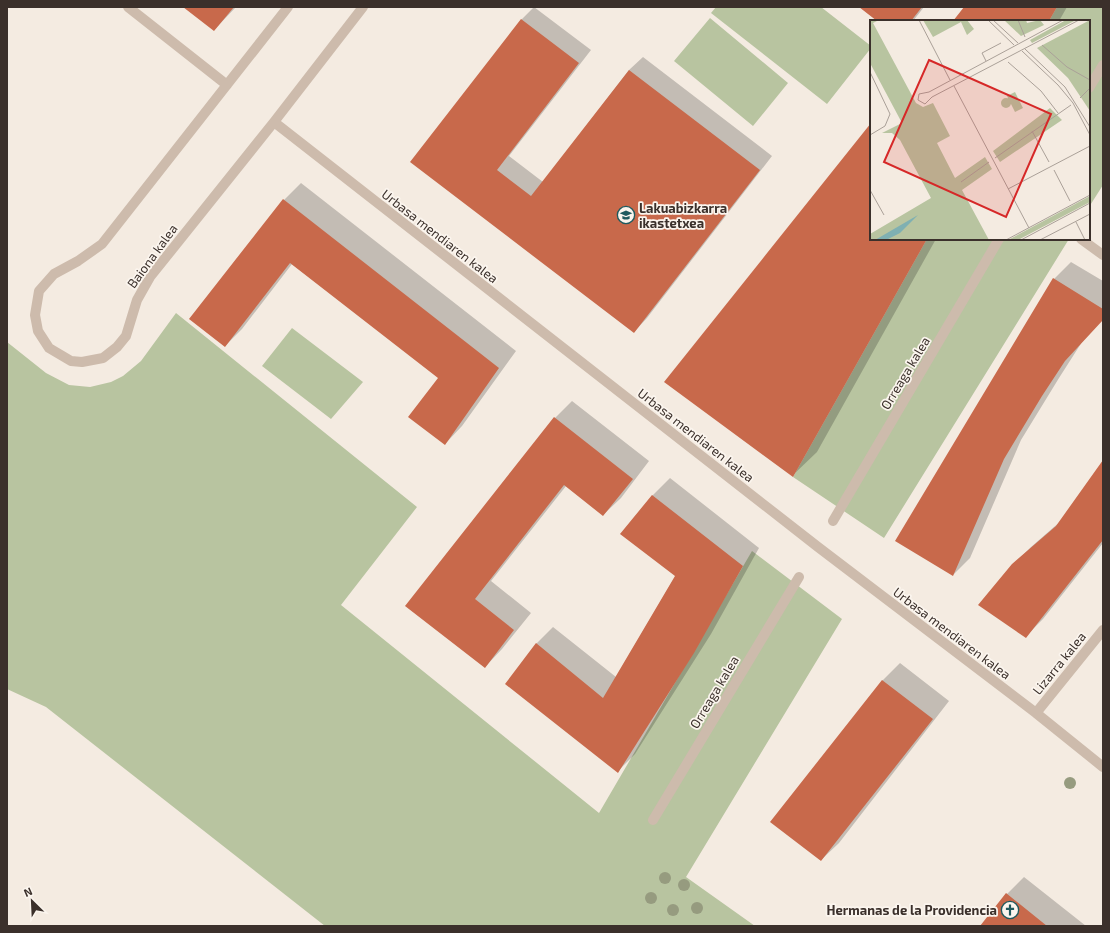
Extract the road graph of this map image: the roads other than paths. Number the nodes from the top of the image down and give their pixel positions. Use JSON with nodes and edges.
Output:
{"nodes":[{"id":1,"x":128,"y":7,"type":"edge"},
{"id":2,"x":288,"y":7,"type":"edge"},
{"id":3,"x":363,"y":7,"type":"edge"},
{"id":4,"x":1103,"y":65,"type":"edge"},
{"id":5,"x":227,"y":86,"type":"junction"},
{"id":6,"x":1090,"y":86,"type":"edge"},
{"id":7,"x":274,"y":122,"type":"junction"},
{"id":8,"x":998,"y":240,"type":"edge"},
{"id":9,"x":1082,"y":240,"type":"edge"},
{"id":10,"x":1103,"y":255,"type":"edge"},
{"id":11,"x":833,"y":521,"type":"dead end"},
{"id":12,"x":799,"y":577,"type":"dead end"},
{"id":13,"x":1103,"y":630,"type":"edge"},
{"id":14,"x":1036,"y":714,"type":"junction"},
{"id":15,"x":1103,"y":767,"type":"edge"},
{"id":16,"x":653,"y":820,"type":"dead end"}],
"edges":[{"from":1,"to":5,"type":"street"},
{"from":2,"to":5,"type":"street","name":"Baiona kalea"},
{"from":3,"to":7,"type":"street","name":"Baiona kalea"},
{"from":4,"to":6,"type":"street"},
{"from":5,"to":7,"type":"street","name":"Baiona kalea"},
{"from":7,"to":14,"type":"street","name":"Urbasa mendiaren kalea"},
{"from":8,"to":11,"type":"street","name":"Orreaga kalea"},
{"from":9,"to":10,"type":"street"},
{"from":12,"to":16,"type":"street","name":"Orreaga kalea"},
{"from":13,"to":14,"type":"street","name":"Lizarra kalea"},
{"from":14,"to":15,"type":"street","name":"Urbasa mendiaren kalea"}]}
